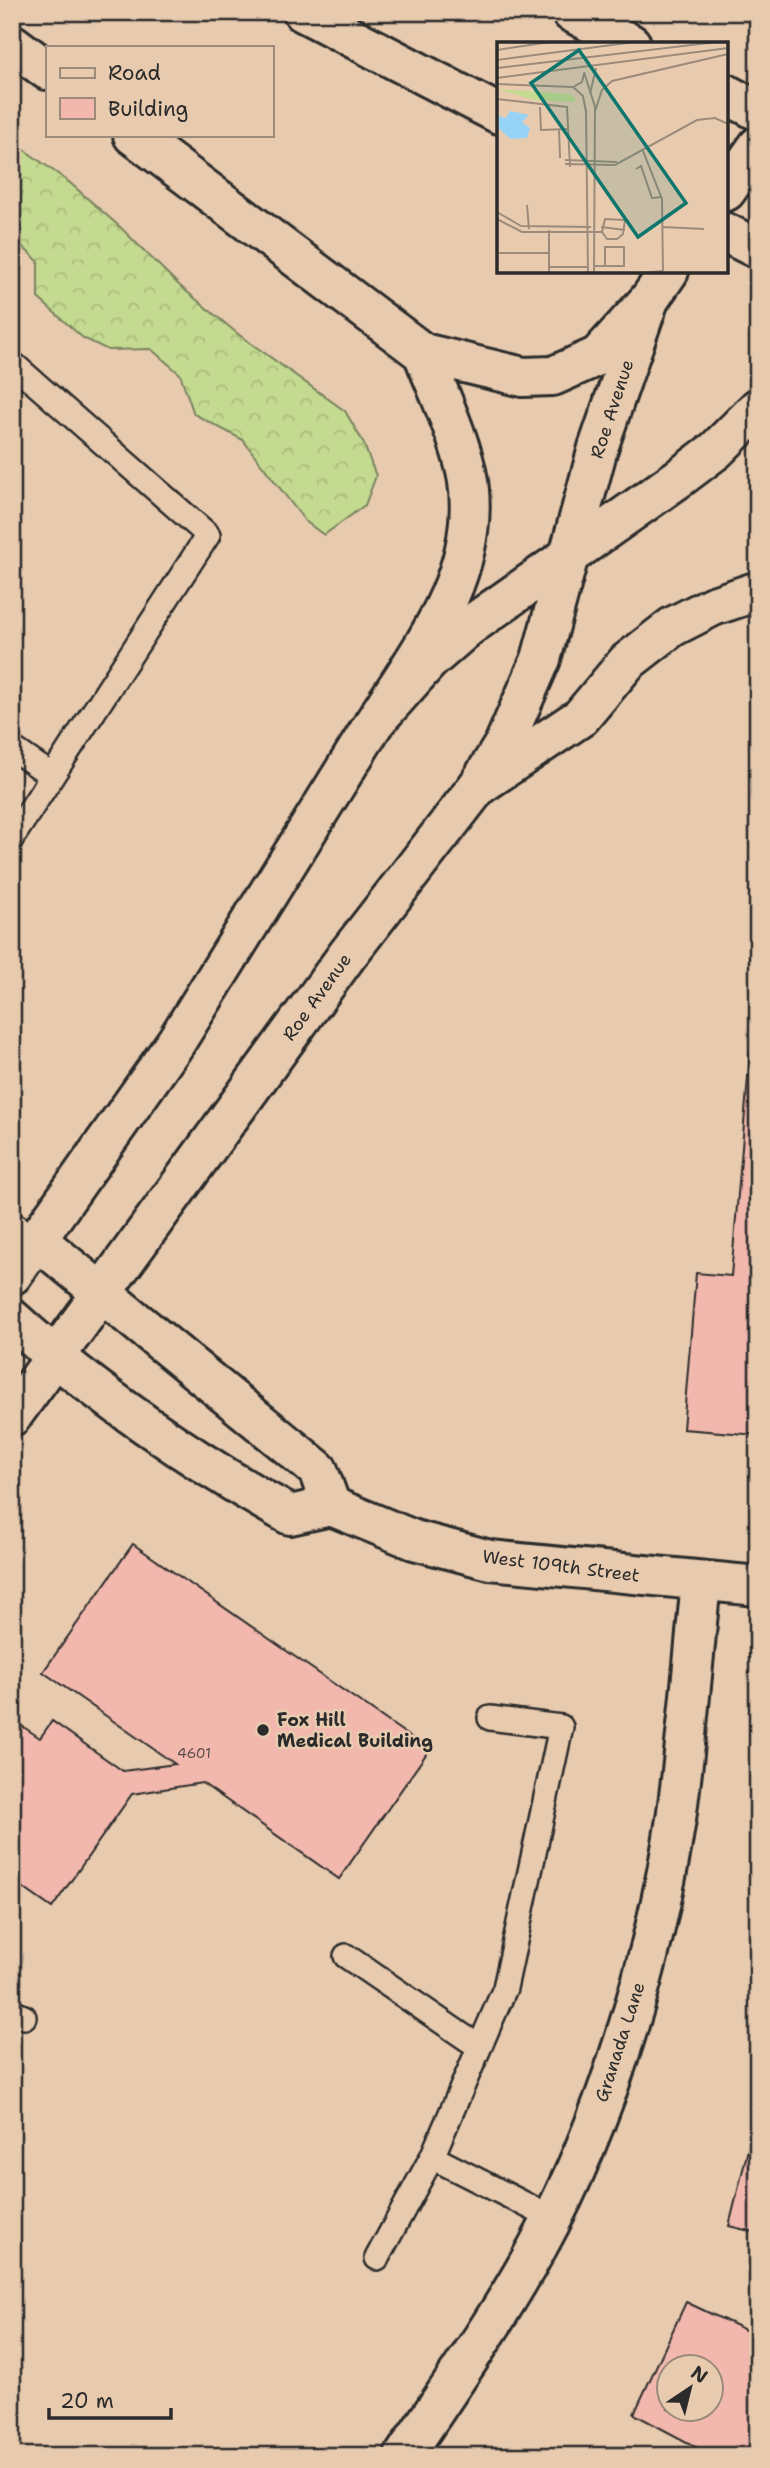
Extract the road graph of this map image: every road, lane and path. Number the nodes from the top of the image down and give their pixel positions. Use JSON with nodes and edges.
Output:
{"nodes":[{"id":1,"x":303,"y":12,"type":"edge"},
{"id":2,"x":572,"y":12,"type":"edge"},
{"id":3,"x":627,"y":42,"type":"edge"},
{"id":4,"x":12,"y":44,"type":"edge"},
{"id":5,"x":46,"y":69,"type":"edge"},
{"id":6,"x":728,"y":95,"type":"edge"},
{"id":7,"x":758,"y":111,"type":"edge"},
{"id":8,"x":497,"y":113,"type":"edge"},
{"id":9,"x":134,"y":136,"type":"edge"},
{"id":10,"x":758,"y":146,"type":"edge"},
{"id":11,"x":728,"y":188,"type":"edge"},
{"id":12,"x":728,"y":234,"type":"edge"},
{"id":13,"x":758,"y":249,"type":"edge"},
{"id":14,"x":659,"y":286,"type":"edge"},
{"id":15,"x":423,"y":354,"type":"junction"},
{"id":16,"x":12,"y":363,"type":"edge"},
{"id":17,"x":758,"y":408,"type":"edge"},
{"id":18,"x":571,"y":553,"type":"junction"},
{"id":19,"x":758,"y":592,"type":"edge"},
{"id":20,"x":374,"y":723,"type":"junction"},
{"id":21,"x":12,"y":748,"type":"edge"},
{"id":22,"x":51,"y":775,"type":"junction"},
{"id":23,"x":478,"y":786,"type":"junction"},
{"id":24,"x":12,"y":838,"type":"edge"},
{"id":25,"x":25,"y":1231,"type":"edge"},
{"id":26,"x":12,"y":1275,"type":"edge"},
{"id":27,"x":99,"y":1293,"type":"junction"},
{"id":28,"x":12,"y":1319,"type":"edge"},
{"id":29,"x":54,"y":1357,"type":"junction"},
{"id":30,"x":12,"y":1416,"type":"edge"},
{"id":31,"x":331,"y":1506,"type":"junction"},
{"id":32,"x":701,"y":1582,"type":"junction"},
{"id":33,"x":758,"y":1587,"type":"edge"},
{"id":34,"x":490,"y":1718,"type":"dead end"},
{"id":35,"x":346,"y":1956,"type":"dead end"},
{"id":36,"x":479,"y":2046,"type":"junction"},
{"id":37,"x":432,"y":2157,"type":"junction"},
{"id":38,"x":552,"y":2218,"type":"junction"},
{"id":39,"x":377,"y":2258,"type":"dead end"},
{"id":40,"x":404,"y":2456,"type":"edge"}],
"edges":[{"from":1,"to":8,"type":"main road"},
{"from":2,"to":3,"type":"main road"},
{"from":4,"to":5,"type":"main road"},
{"from":6,"to":7,"type":"main road"},
{"from":9,"to":15,"type":"main road"},
{"from":10,"to":11,"type":"main road"},
{"from":12,"to":13,"type":"main road"},
{"from":14,"to":15,"type":"main road"},
{"from":14,"to":18,"type":"main road","name":"Roe Avenue"},
{"from":15,"to":20,"type":"main road"},
{"from":16,"to":22,"type":"lane"},
{"from":17,"to":18,"type":"main road"},
{"from":18,"to":20,"type":"main road"},
{"from":18,"to":23,"type":"main road","name":"Roe Avenue"},
{"from":19,"to":23,"type":"main road"},
{"from":20,"to":25,"type":"main road"},
{"from":21,"to":22,"type":"lane"},
{"from":22,"to":24,"type":"lane"},
{"from":23,"to":27,"type":"main road","name":"Roe Avenue"},
{"from":25,"to":26,"type":"main road"},
{"from":25,"to":27,"type":"main road"},
{"from":27,"to":29,"type":"main road","name":"Roe Avenue"},
{"from":27,"to":31,"type":"main road"},
{"from":28,"to":29,"type":"main road"},
{"from":29,"to":30,"type":"main road","name":"Roe Avenue"},
{"from":29,"to":31,"type":"main road"},
{"from":31,"to":32,"type":"main road","name":"West 109th Street"},
{"from":32,"to":33,"type":"main road","name":"West 109th Street"},
{"from":32,"to":38,"type":"main road","name":"Granada Lane"},
{"from":34,"to":36,"type":"lane"},
{"from":35,"to":36,"type":"lane"},
{"from":36,"to":37,"type":"lane"},
{"from":37,"to":38,"type":"lane"},
{"from":37,"to":39,"type":"lane"},
{"from":38,"to":40,"type":"main road","name":"Granada Lane"}]}
